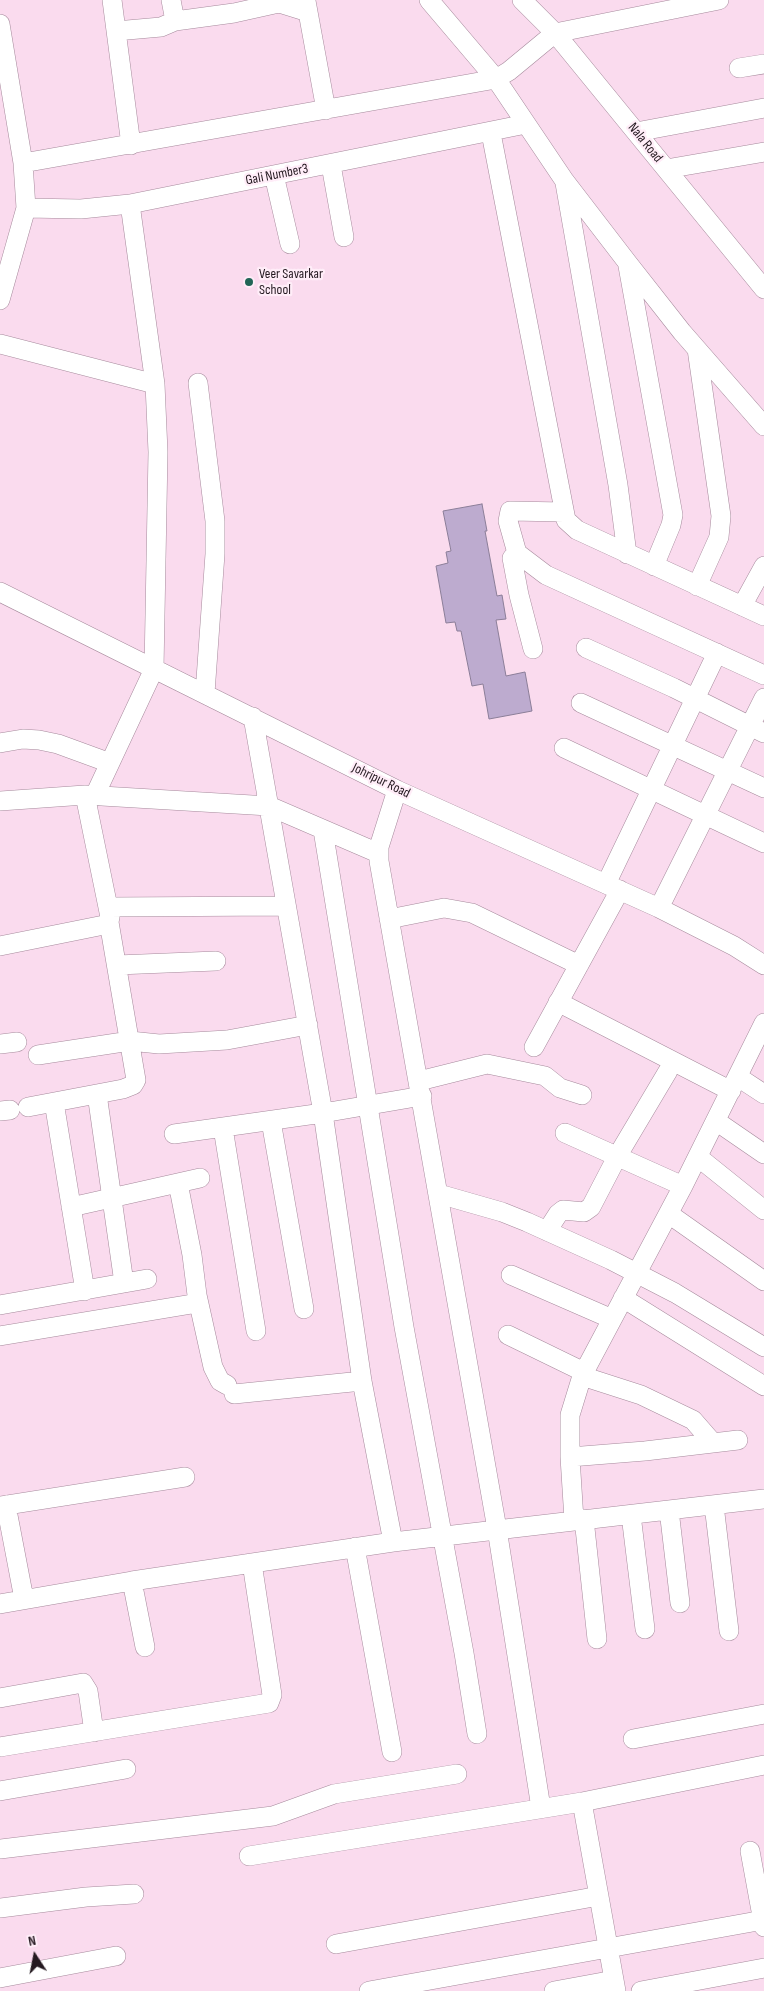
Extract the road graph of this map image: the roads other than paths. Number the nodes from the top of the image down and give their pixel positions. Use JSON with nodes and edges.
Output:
{"nodes":[{"id":1,"x":112,"y":0,"type":"edge"},
{"id":2,"x":171,"y":0,"type":"edge"},
{"id":3,"x":429,"y":0,"type":"edge"},
{"id":4,"x":522,"y":0,"type":"edge"},
{"id":5,"x":719,"y":0,"type":"edge"},
{"id":6,"x":307,"y":6,"type":"edge"},
{"id":7,"x":232,"y":7,"type":"edge"},
{"id":8,"x":175,"y":21,"type":"junction"},
{"id":9,"x":0,"y":24,"type":"edge"},
{"id":10,"x":116,"y":31,"type":"junction"},
{"id":11,"x":549,"y":38,"type":"junction"},
{"id":12,"x":764,"y":64,"type":"edge"},
{"id":13,"x":739,"y":68,"type":"dead end"},
{"id":14,"x":503,"y":75,"type":"junction"},
{"id":15,"x":764,"y":108,"type":"edge"},
{"id":16,"x":326,"y":110,"type":"junction"},
{"id":17,"x":526,"y":124,"type":"junction"},
{"id":18,"x":636,"y":132,"type":"junction"},
{"id":19,"x":491,"y":133,"type":"junction"},
{"id":20,"x":131,"y":145,"type":"junction"},
{"id":21,"x":764,"y":152,"type":"edge"},
{"id":22,"x":23,"y":163,"type":"junction"},
{"id":23,"x":331,"y":165,"type":"junction"},
{"id":24,"x":666,"y":169,"type":"junction"},
{"id":25,"x":274,"y":175,"type":"junction"},
{"id":26,"x":564,"y":180,"type":"junction"},
{"id":27,"x":130,"y":204,"type":"junction"},
{"id":28,"x":26,"y":208,"type":"junction"},
{"id":29,"x":344,"y":238,"type":"dead end"},
{"id":30,"x":290,"y":244,"type":"dead end"},
{"id":31,"x":627,"y":262,"type":"junction"},
{"id":32,"x":764,"y":289,"type":"edge"},
{"id":33,"x":0,"y":300,"type":"edge"},
{"id":34,"x":0,"y":344,"type":"edge"},
{"id":35,"x":697,"y":349,"type":"junction"},
{"id":36,"x":198,"y":383,"type":"dead end"},
{"id":37,"x":154,"y":384,"type":"junction"},
{"id":38,"x":764,"y":426,"type":"edge"},
{"id":39,"x":564,"y":512,"type":"junction"},
{"id":40,"x":517,"y":553,"type":"junction"},
{"id":41,"x":627,"y":554,"type":"junction"},
{"id":42,"x":654,"y":566,"type":"junction"},
{"id":43,"x":764,"y":566,"type":"edge"},
{"id":44,"x":697,"y":586,"type":"junction"},
{"id":45,"x":0,"y":592,"type":"edge"},
{"id":46,"x":742,"y":606,"type":"junction"},
{"id":47,"x":764,"y":616,"type":"edge"},
{"id":48,"x":533,"y":648,"type":"dead end"},
{"id":49,"x":586,"y":648,"type":"dead end"},
{"id":50,"x":717,"y":653,"type":"junction"},
{"id":51,"x":154,"y":669,"type":"junction"},
{"id":52,"x":764,"y":675,"type":"edge"},
{"id":53,"x":205,"y":693,"type":"junction"},
{"id":54,"x":764,"y":698,"type":"edge"},
{"id":55,"x":695,"y":699,"type":"junction"},
{"id":56,"x":581,"y":704,"type":"dead end"},
{"id":57,"x":253,"y":716,"type":"junction"},
{"id":58,"x":757,"y":730,"type":"edge"},
{"id":59,"x":0,"y":743,"type":"edge"},
{"id":60,"x":672,"y":745,"type":"junction"},
{"id":61,"x":564,"y":748,"type":"dead end"},
{"id":62,"x":110,"y":763,"type":"junction"},
{"id":63,"x":727,"y":770,"type":"junction"},
{"id":64,"x":764,"y":788,"type":"edge"},
{"id":65,"x":652,"y":789,"type":"junction"},
{"id":66,"x":397,"y":790,"type":"junction"},
{"id":67,"x":90,"y":795,"type":"junction"},
{"id":68,"x":0,"y":801,"type":"edge"},
{"id":69,"x":269,"y":806,"type":"junction"},
{"id":70,"x":705,"y":813,"type":"junction"},
{"id":71,"x":322,"y":830,"type":"junction"},
{"id":72,"x":764,"y":843,"type":"edge"},
{"id":73,"x":378,"y":853,"type":"junction"},
{"id":74,"x":613,"y":887,"type":"junction"},
{"id":75,"x":286,"y":906,"type":"junction"},
{"id":76,"x":659,"y":908,"type":"junction"},
{"id":77,"x":109,"y":914,"type":"junction"},
{"id":78,"x":389,"y":919,"type":"junction"},
{"id":79,"x":0,"y":946,"type":"edge"},
{"id":80,"x":216,"y":960,"type":"dead end"},
{"id":81,"x":116,"y":965,"type":"junction"},
{"id":82,"x":579,"y":965,"type":"junction"},
{"id":83,"x":764,"y":965,"type":"edge"},
{"id":84,"x":558,"y":1002,"type":"junction"},
{"id":85,"x":308,"y":1025,"type":"junction"},
{"id":86,"x":763,"y":1028,"type":"edge"},
{"id":87,"x":130,"y":1041,"type":"junction"},
{"id":88,"x":534,"y":1047,"type":"dead end"},
{"id":89,"x":38,"y":1055,"type":"dead end"},
{"id":90,"x":668,"y":1071,"type":"dead end"},
{"id":91,"x":734,"y":1084,"type":"junction"},
{"id":92,"x":420,"y":1089,"type":"junction"},
{"id":93,"x":97,"y":1094,"type":"junction"},
{"id":94,"x":764,"y":1094,"type":"edge"},
{"id":95,"x":582,"y":1095,"type":"dead end"},
{"id":96,"x":54,"y":1102,"type":"junction"},
{"id":97,"x":369,"y":1106,"type":"junction"},
{"id":98,"x":13,"y":1109,"type":"edge"},
{"id":99,"x":323,"y":1113,"type":"junction"},
{"id":100,"x":270,"y":1121,"type":"junction"},
{"id":101,"x":716,"y":1121,"type":"junction"},
{"id":102,"x":223,"y":1128,"type":"junction"},
{"id":103,"x":565,"y":1132,"type":"dead end"},
{"id":104,"x":174,"y":1134,"type":"dead end"},
{"id":105,"x":764,"y":1154,"type":"edge"},
{"id":106,"x":618,"y":1155,"type":"junction"},
{"id":107,"x":698,"y":1157,"type":"junction"},
{"id":108,"x":200,"y":1178,"type":"dead end"},
{"id":109,"x":178,"y":1183,"type":"junction"},
{"id":110,"x":683,"y":1186,"type":"junction"},
{"id":111,"x":439,"y":1194,"type":"junction"},
{"id":112,"x":111,"y":1198,"type":"junction"},
{"id":113,"x":71,"y":1207,"type":"junction"},
{"id":114,"x":764,"y":1210,"type":"edge"},
{"id":115,"x":669,"y":1214,"type":"junction"},
{"id":116,"x":548,"y":1231,"type":"junction"},
{"id":117,"x":638,"y":1272,"type":"junction"},
{"id":118,"x":512,"y":1275,"type":"dead end"},
{"id":119,"x":147,"y":1279,"type":"dead end"},
{"id":120,"x":764,"y":1281,"type":"edge"},
{"id":121,"x":124,"y":1283,"type":"junction"},
{"id":122,"x":85,"y":1291,"type":"junction"},
{"id":123,"x":624,"y":1298,"type":"junction"},
{"id":124,"x":198,"y":1303,"type":"junction"},
{"id":125,"x":0,"y":1305,"type":"edge"},
{"id":126,"x":304,"y":1309,"type":"dead end"},
{"id":127,"x":612,"y":1319,"type":"junction"},
{"id":128,"x":256,"y":1331,"type":"dead end"},
{"id":129,"x":508,"y":1335,"type":"dead end"},
{"id":130,"x":0,"y":1336,"type":"edge"},
{"id":131,"x":764,"y":1346,"type":"edge"},
{"id":132,"x":583,"y":1374,"type":"junction"},
{"id":133,"x":362,"y":1380,"type":"junction"},
{"id":134,"x":764,"y":1386,"type":"edge"},
{"id":135,"x":738,"y":1440,"type":"dead end"},
{"id":136,"x":713,"y":1443,"type":"junction"},
{"id":137,"x":570,"y":1457,"type":"junction"},
{"id":138,"x":186,"y":1477,"type":"dead end"},
{"id":139,"x":764,"y":1499,"type":"edge"},
{"id":140,"x":714,"y":1505,"type":"junction"},
{"id":141,"x":3,"y":1506,"type":"edge"},
{"id":142,"x":669,"y":1510,"type":"junction"},
{"id":143,"x":631,"y":1515,"type":"junction"},
{"id":144,"x":579,"y":1520,"type":"junction"},
{"id":145,"x":497,"y":1528,"type":"junction"},
{"id":146,"x":442,"y":1536,"type":"junction"},
{"id":147,"x":393,"y":1542,"type":"junction"},
{"id":148,"x":355,"y":1548,"type":"junction"},
{"id":149,"x":252,"y":1563,"type":"junction"},
{"id":150,"x":132,"y":1581,"type":"junction"},
{"id":151,"x":24,"y":1599,"type":"junction"},
{"id":152,"x":680,"y":1603,"type":"dead end"},
{"id":153,"x":0,"y":1604,"type":"edge"},
{"id":154,"x":645,"y":1629,"type":"dead end"},
{"id":155,"x":729,"y":1631,"type":"dead end"},
{"id":156,"x":596,"y":1640,"type":"dead end"},
{"id":157,"x":145,"y":1647,"type":"dead end"},
{"id":158,"x":0,"y":1698,"type":"edge"},
{"id":159,"x":764,"y":1714,"type":"edge"},
{"id":160,"x":94,"y":1732,"type":"junction"},
{"id":161,"x":477,"y":1734,"type":"dead end"},
{"id":162,"x":633,"y":1739,"type":"dead end"},
{"id":163,"x":0,"y":1747,"type":"edge"},
{"id":164,"x":392,"y":1752,"type":"dead end"},
{"id":165,"x":764,"y":1765,"type":"edge"},
{"id":166,"x":126,"y":1770,"type":"dead end"},
{"id":167,"x":457,"y":1774,"type":"dead end"},
{"id":168,"x":0,"y":1791,"type":"edge"},
{"id":169,"x":582,"y":1802,"type":"junction"},
{"id":170,"x":541,"y":1808,"type":"junction"},
{"id":171,"x":0,"y":1849,"type":"edge"},
{"id":172,"x":750,"y":1850,"type":"dead end"},
{"id":173,"x":249,"y":1856,"type":"dead end"},
{"id":174,"x":134,"y":1894,"type":"dead end"},
{"id":175,"x":599,"y":1896,"type":"junction"},
{"id":176,"x":0,"y":1908,"type":"edge"},
{"id":177,"x":763,"y":1924,"type":"edge"},
{"id":178,"x":336,"y":1944,"type":"dead end"},
{"id":179,"x":608,"y":1947,"type":"junction"},
{"id":180,"x":116,"y":1956,"type":"dead end"},
{"id":181,"x":764,"y":1968,"type":"edge"},
{"id":182,"x":0,"y":1978,"type":"edge"},
{"id":183,"x":615,"y":1986,"type":"edge"},
{"id":184,"x":392,"y":1989,"type":"edge"},
{"id":185,"x":369,"y":1991,"type":"edge"},
{"id":186,"x":554,"y":1991,"type":"edge"},
{"id":187,"x":641,"y":1991,"type":"edge"}],
"edges":[{"from":1,"to":10,"type":"street"},
{"from":2,"to":8,"type":"street"},
{"from":3,"to":14,"type":"street"},
{"from":4,"to":11,"type":"street","name":"Nala Road"},
{"from":5,"to":11,"type":"street"},
{"from":6,"to":7,"type":"street"},
{"from":6,"to":16,"type":"street"},
{"from":7,"to":8,"type":"street"},
{"from":8,"to":10,"type":"street"},
{"from":9,"to":22,"type":"street"},
{"from":10,"to":20,"type":"street"},
{"from":11,"to":14,"type":"street"},
{"from":11,"to":18,"type":"street","name":"Nala Road"},
{"from":12,"to":13,"type":"street"},
{"from":14,"to":16,"type":"street"},
{"from":14,"to":17,"type":"street"},
{"from":15,"to":18,"type":"street"},
{"from":16,"to":20,"type":"street"},
{"from":17,"to":19,"type":"street","name":"Gali Number3"},
{"from":17,"to":26,"type":"street"},
{"from":18,"to":24,"type":"street","name":"Nala Road"},
{"from":19,"to":23,"type":"street","name":"Gali Number3"},
{"from":19,"to":39,"type":"street"},
{"from":20,"to":22,"type":"street"},
{"from":21,"to":24,"type":"street"},
{"from":22,"to":28,"type":"street"},
{"from":23,"to":25,"type":"street","name":"Gali Number3"},
{"from":23,"to":29,"type":"street"},
{"from":24,"to":32,"type":"street","name":"Nala Road"},
{"from":25,"to":27,"type":"street","name":"Gali Number3"},
{"from":25,"to":30,"type":"street"},
{"from":26,"to":31,"type":"street"},
{"from":26,"to":41,"type":"street"},
{"from":27,"to":28,"type":"street","name":"Gali Number3"},
{"from":27,"to":37,"type":"street"},
{"from":28,"to":33,"type":"street"},
{"from":31,"to":35,"type":"street"},
{"from":31,"to":42,"type":"street"},
{"from":34,"to":37,"type":"street"},
{"from":35,"to":38,"type":"street"},
{"from":35,"to":44,"type":"street"},
{"from":36,"to":53,"type":"street"},
{"from":37,"to":51,"type":"street"},
{"from":39,"to":40,"type":"street"},
{"from":39,"to":41,"type":"street"},
{"from":40,"to":48,"type":"street"},
{"from":40,"to":50,"type":"street"},
{"from":41,"to":42,"type":"street"},
{"from":42,"to":44,"type":"street"},
{"from":43,"to":46,"type":"street"},
{"from":44,"to":46,"type":"street"},
{"from":45,"to":51,"type":"street","name":"Johripur Road"},
{"from":46,"to":47,"type":"street"},
{"from":49,"to":55,"type":"street"},
{"from":50,"to":52,"type":"street"},
{"from":50,"to":55,"type":"street"},
{"from":51,"to":53,"type":"street","name":"Johripur Road"},
{"from":51,"to":62,"type":"street"},
{"from":53,"to":57,"type":"street","name":"Johripur Road"},
{"from":54,"to":58,"type":"street"},
{"from":55,"to":58,"type":"street"},
{"from":55,"to":60,"type":"street"},
{"from":56,"to":60,"type":"street"},
{"from":57,"to":66,"type":"street","name":"Johripur Road"},
{"from":57,"to":69,"type":"street"},
{"from":58,"to":63,"type":"street"},
{"from":59,"to":62,"type":"street"},
{"from":60,"to":63,"type":"street"},
{"from":60,"to":65,"type":"street"},
{"from":61,"to":65,"type":"street"},
{"from":62,"to":67,"type":"street"},
{"from":63,"to":64,"type":"street"},
{"from":63,"to":70,"type":"street"},
{"from":65,"to":70,"type":"street"},
{"from":65,"to":74,"type":"street"},
{"from":66,"to":73,"type":"street"},
{"from":66,"to":74,"type":"street","name":"Johripur Road"},
{"from":67,"to":68,"type":"street"},
{"from":67,"to":69,"type":"street"},
{"from":67,"to":77,"type":"street"},
{"from":69,"to":71,"type":"street"},
{"from":69,"to":75,"type":"street"},
{"from":70,"to":72,"type":"street"},
{"from":70,"to":76,"type":"street"},
{"from":71,"to":73,"type":"street"},
{"from":71,"to":97,"type":"street"},
{"from":73,"to":78,"type":"street"},
{"from":74,"to":76,"type":"street","name":"Johripur Road"},
{"from":74,"to":82,"type":"street"},
{"from":75,"to":77,"type":"street"},
{"from":75,"to":85,"type":"street"},
{"from":76,"to":83,"type":"street","name":"Johripur Road"},
{"from":77,"to":79,"type":"street"},
{"from":77,"to":81,"type":"street"},
{"from":78,"to":82,"type":"street"},
{"from":78,"to":92,"type":"street"},
{"from":80,"to":81,"type":"street"},
{"from":81,"to":87,"type":"street"},
{"from":82,"to":84,"type":"street"},
{"from":84,"to":88,"type":"street"},
{"from":84,"to":91,"type":"street"},
{"from":85,"to":87,"type":"street"},
{"from":85,"to":99,"type":"street"},
{"from":86,"to":91,"type":"street"},
{"from":87,"to":89,"type":"street"},
{"from":87,"to":93,"type":"street"},
{"from":90,"to":106,"type":"street"},
{"from":91,"to":94,"type":"street"},
{"from":91,"to":101,"type":"street"},
{"from":92,"to":95,"type":"street"},
{"from":92,"to":97,"type":"street"},
{"from":92,"to":111,"type":"street"},
{"from":93,"to":96,"type":"street"},
{"from":93,"to":112,"type":"street"},
{"from":96,"to":98,"type":"street"},
{"from":96,"to":113,"type":"street"},
{"from":97,"to":99,"type":"street"},
{"from":97,"to":146,"type":"street"},
{"from":99,"to":100,"type":"street"},
{"from":99,"to":133,"type":"street"},
{"from":100,"to":102,"type":"street"},
{"from":100,"to":126,"type":"street"},
{"from":101,"to":105,"type":"street"},
{"from":101,"to":107,"type":"street"},
{"from":102,"to":104,"type":"street"},
{"from":102,"to":128,"type":"street"},
{"from":103,"to":106,"type":"street"},
{"from":106,"to":110,"type":"street"},
{"from":106,"to":116,"type":"street"},
{"from":107,"to":110,"type":"street"},
{"from":107,"to":114,"type":"street"},
{"from":108,"to":109,"type":"street"},
{"from":109,"to":112,"type":"street"},
{"from":109,"to":124,"type":"street"},
{"from":110,"to":115,"type":"street"},
{"from":111,"to":116,"type":"street"},
{"from":111,"to":145,"type":"street"},
{"from":112,"to":113,"type":"street"},
{"from":112,"to":121,"type":"street"},
{"from":113,"to":122,"type":"street"},
{"from":115,"to":117,"type":"street"},
{"from":115,"to":120,"type":"street"},
{"from":116,"to":117,"type":"street"},
{"from":117,"to":123,"type":"street"},
{"from":117,"to":131,"type":"street"},
{"from":118,"to":127,"type":"street"},
{"from":119,"to":121,"type":"street"},
{"from":121,"to":122,"type":"street"},
{"from":122,"to":125,"type":"street"},
{"from":123,"to":127,"type":"street"},
{"from":123,"to":134,"type":"street"},
{"from":124,"to":130,"type":"street"},
{"from":124,"to":133,"type":"street"},
{"from":127,"to":132,"type":"street"},
{"from":129,"to":132,"type":"street"},
{"from":132,"to":136,"type":"street"},
{"from":132,"to":137,"type":"street"},
{"from":133,"to":147,"type":"street"},
{"from":135,"to":136,"type":"street"},
{"from":136,"to":137,"type":"street"},
{"from":137,"to":144,"type":"street"},
{"from":138,"to":141,"type":"street"},
{"from":139,"to":140,"type":"street"},
{"from":140,"to":142,"type":"street"},
{"from":140,"to":155,"type":"street"},
{"from":141,"to":151,"type":"street"},
{"from":142,"to":143,"type":"street"},
{"from":142,"to":152,"type":"street"},
{"from":143,"to":144,"type":"street"},
{"from":143,"to":154,"type":"street"},
{"from":144,"to":145,"type":"street"},
{"from":144,"to":156,"type":"street"},
{"from":145,"to":146,"type":"street"},
{"from":145,"to":170,"type":"street"},
{"from":146,"to":147,"type":"street"},
{"from":146,"to":161,"type":"street"},
{"from":147,"to":148,"type":"street"},
{"from":148,"to":149,"type":"street"},
{"from":148,"to":164,"type":"street"},
{"from":149,"to":150,"type":"street"},
{"from":149,"to":160,"type":"street"},
{"from":150,"to":151,"type":"street"},
{"from":150,"to":157,"type":"street"},
{"from":151,"to":153,"type":"street"},
{"from":158,"to":160,"type":"street"},
{"from":159,"to":162,"type":"street"},
{"from":160,"to":163,"type":"street"},
{"from":165,"to":169,"type":"street"},
{"from":166,"to":168,"type":"street"},
{"from":167,"to":171,"type":"street"},
{"from":169,"to":170,"type":"street"},
{"from":169,"to":175,"type":"street"},
{"from":170,"to":173,"type":"street"},
{"from":172,"to":177,"type":"street"},
{"from":174,"to":176,"type":"street"},
{"from":175,"to":178,"type":"street"},
{"from":175,"to":179,"type":"street"},
{"from":177,"to":179,"type":"street"},
{"from":179,"to":183,"type":"street"},
{"from":179,"to":184,"type":"street"},
{"from":180,"to":182,"type":"street"},
{"from":181,"to":187,"type":"street"},
{"from":183,"to":186,"type":"street"},
{"from":184,"to":185,"type":"street"}]}
